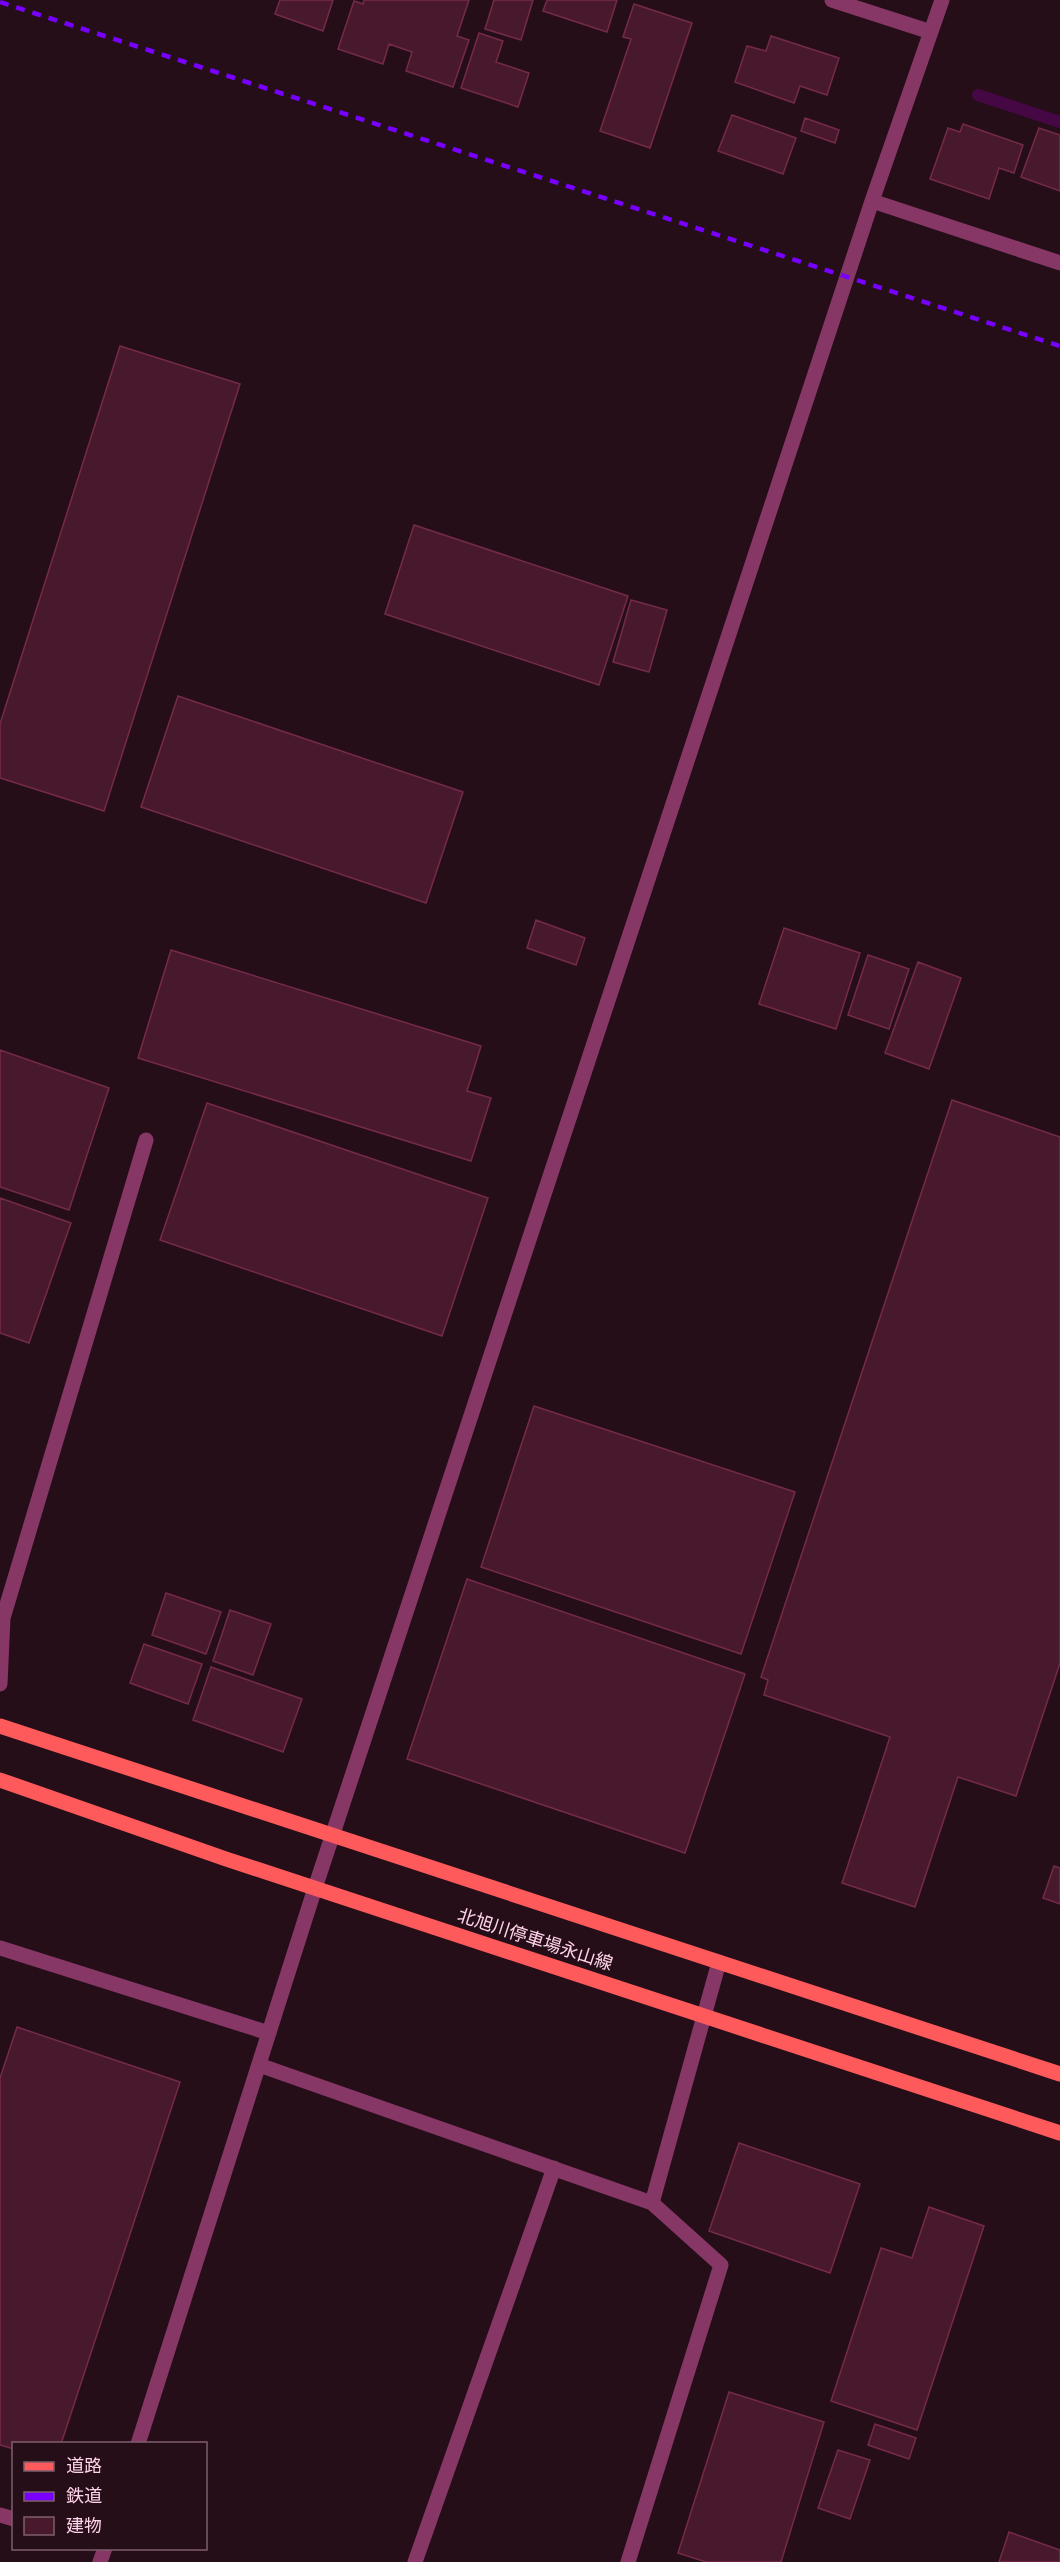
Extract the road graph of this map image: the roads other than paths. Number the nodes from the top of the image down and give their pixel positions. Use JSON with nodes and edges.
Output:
{"nodes":[{"id":1,"x":832,"y":0,"type":"edge"},
{"id":2,"x":942,"y":0,"type":"edge"},
{"id":3,"x":931,"y":32,"type":"junction"},
{"id":4,"x":872,"y":201,"type":"junction"},
{"id":5,"x":1060,"y":263,"type":"edge"},
{"id":6,"x":146,"y":1140,"type":"dead end"},
{"id":7,"x":0,"y":1684,"type":"edge"},
{"id":8,"x":2,"y":1731,"type":"edge"},
{"id":9,"x":0,"y":1780,"type":"edge"},
{"id":10,"x":334,"y":1836,"type":"junction"},
{"id":11,"x":315,"y":1888,"type":"junction"},
{"id":12,"x":0,"y":1948,"type":"edge"},
{"id":13,"x":718,"y":1962,"type":"junction"},
{"id":14,"x":704,"y":2016,"type":"junction"},
{"id":15,"x":269,"y":2033,"type":"junction"},
{"id":16,"x":259,"y":2065,"type":"junction"},
{"id":17,"x":1060,"y":2074,"type":"edge"},
{"id":18,"x":1060,"y":2133,"type":"edge"},
{"id":19,"x":554,"y":2168,"type":"junction"},
{"id":20,"x":652,"y":2203,"type":"junction"},
{"id":21,"x":139,"y":2442,"type":"edge"},
{"id":22,"x":415,"y":2562,"type":"edge"},
{"id":23,"x":628,"y":2562,"type":"edge"}],
"edges":[{"from":1,"to":3,"type":"street"},
{"from":2,"to":3,"type":"street"},
{"from":3,"to":4,"type":"street"},
{"from":4,"to":5,"type":"street"},
{"from":4,"to":10,"type":"street"},
{"from":6,"to":7,"type":"street"},
{"from":8,"to":10,"type":"main road","name":"北旭川停車場永山線"},
{"from":9,"to":11,"type":"main road","name":"北旭川停車場永山線"},
{"from":10,"to":11,"type":"street"},
{"from":10,"to":13,"type":"main road","name":"北旭川停車場永山線"},
{"from":11,"to":14,"type":"main road","name":"北旭川停車場永山線"},
{"from":11,"to":15,"type":"street"},
{"from":12,"to":15,"type":"street"},
{"from":13,"to":14,"type":"street"},
{"from":13,"to":17,"type":"main road","name":"北旭川停車場永山線"},
{"from":14,"to":18,"type":"main road","name":"北旭川停車場永山線"},
{"from":14,"to":20,"type":"street"},
{"from":15,"to":16,"type":"street"},
{"from":16,"to":19,"type":"street"},
{"from":16,"to":21,"type":"street"},
{"from":19,"to":20,"type":"street"},
{"from":19,"to":22,"type":"street"},
{"from":20,"to":23,"type":"street"}]}
